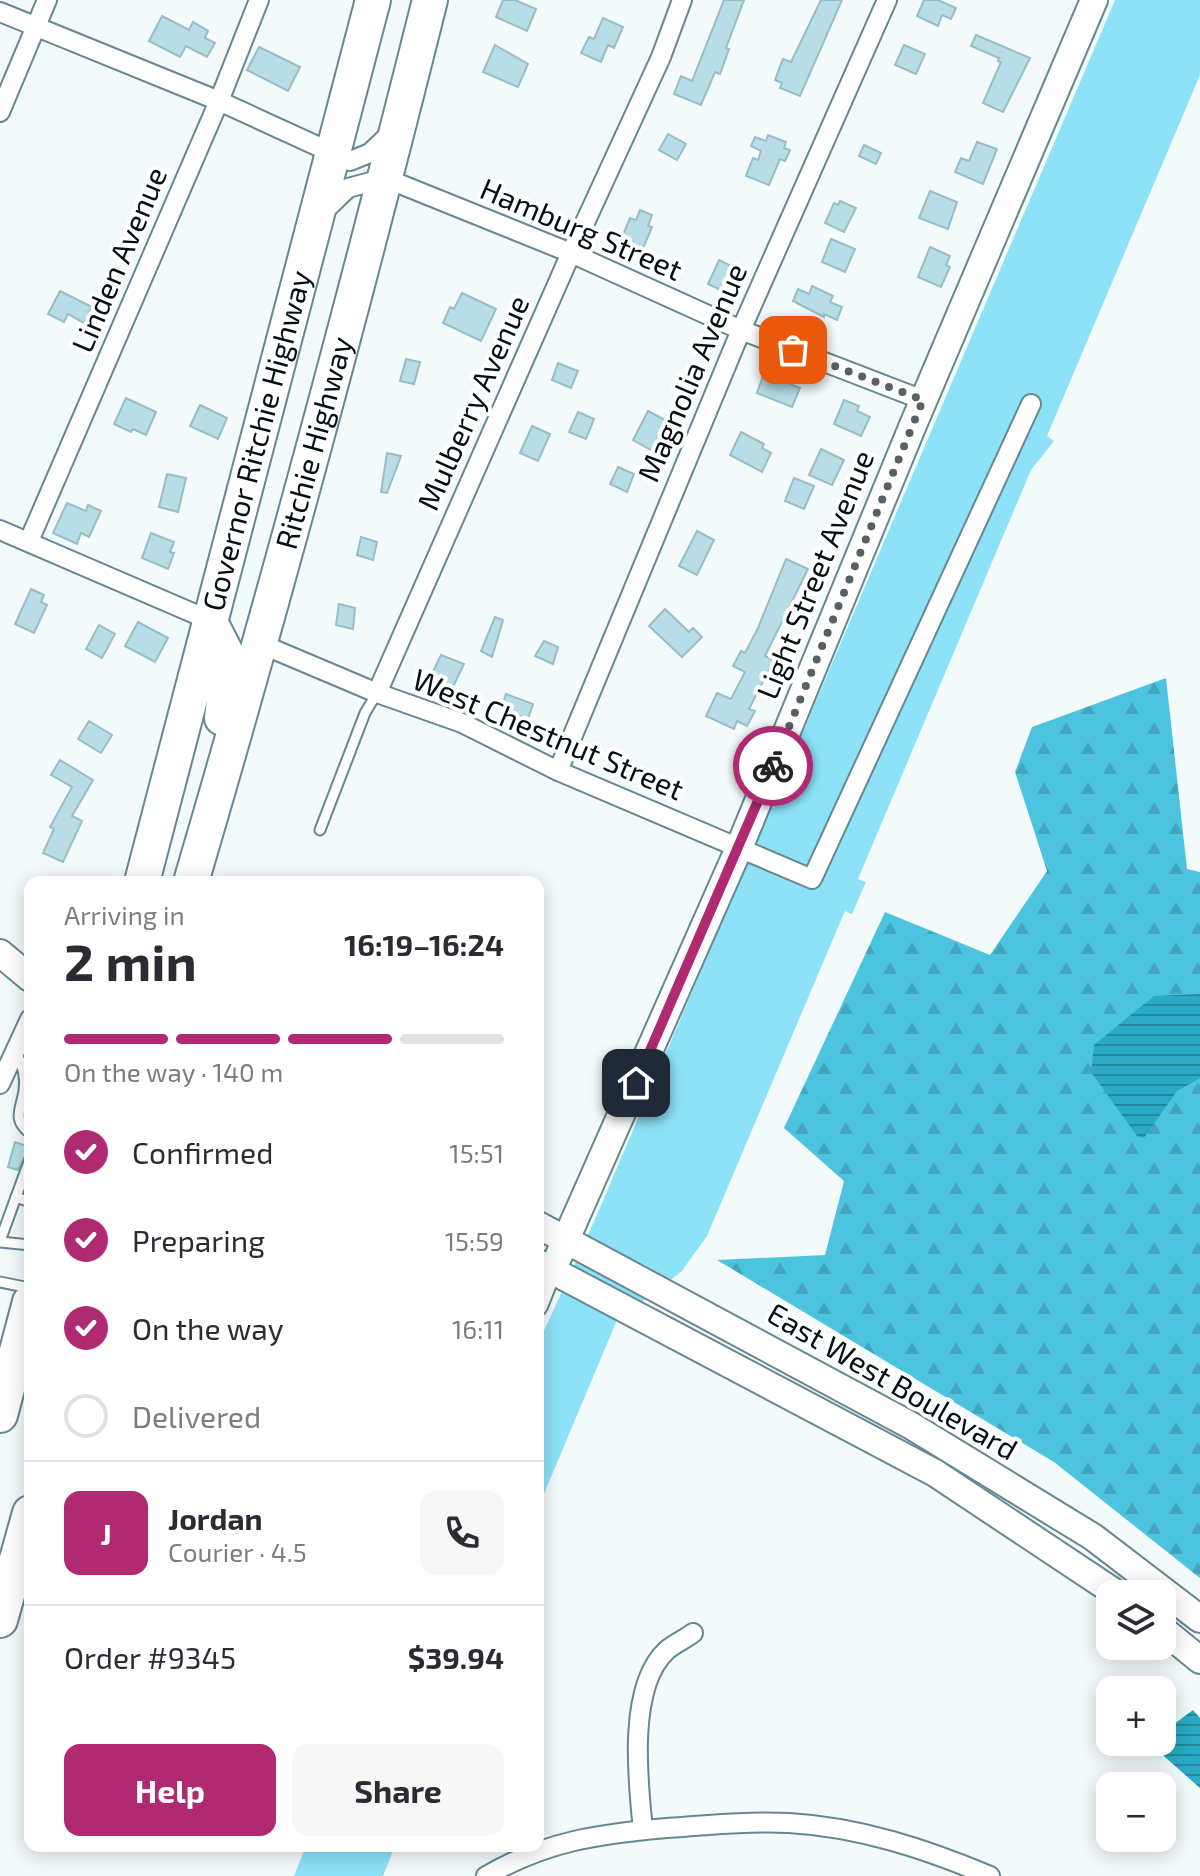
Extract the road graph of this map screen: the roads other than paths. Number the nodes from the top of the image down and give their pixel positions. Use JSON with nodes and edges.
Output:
{"nodes":[{"id":1,"x":47,"y":0,"type":"edge"},
{"id":2,"x":259,"y":0,"type":"edge"},
{"id":3,"x":373,"y":0,"type":"edge"},
{"id":4,"x":430,"y":0,"type":"edge"},
{"id":5,"x":682,"y":0,"type":"edge"},
{"id":6,"x":887,"y":0,"type":"edge"},
{"id":7,"x":1094,"y":0,"type":"edge"},
{"id":8,"x":0,"y":12,"type":"edge"},
{"id":9,"x":36,"y":28,"type":"junction"},
{"id":10,"x":219,"y":101,"type":"junction"},
{"id":11,"x":0,"y":112,"type":"edge"},
{"id":12,"x":398,"y":126,"type":"junction"},
{"id":13,"x":332,"y":153,"type":"junction"},
{"id":14,"x":385,"y":178,"type":"junction"},
{"id":15,"x":314,"y":221,"type":"junction"},
{"id":16,"x":571,"y":253,"type":"junction"},
{"id":17,"x":741,"y":330,"type":"junction"},
{"id":18,"x":923,"y":400,"type":"junction"},
{"id":19,"x":1031,"y":404,"type":"dead end"},
{"id":20,"x":254,"y":450,"type":"junction"},
{"id":21,"x":0,"y":530,"type":"edge"},
{"id":22,"x":29,"y":541,"type":"junction"},
{"id":23,"x":209,"y":620,"type":"junction"},
{"id":24,"x":261,"y":644,"type":"junction"},
{"id":25,"x":377,"y":693,"type":"junction"},
{"id":26,"x":558,"y":771,"type":"junction"},
{"id":27,"x":212,"y":810,"type":"junction"},
{"id":28,"x":320,"y":830,"type":"dead end"},
{"id":29,"x":739,"y":848,"type":"junction"},
{"id":30,"x":144,"y":876,"type":"edge"},
{"id":31,"x":193,"y":876,"type":"edge"},
{"id":32,"x":0,"y":953,"type":"edge"},
{"id":33,"x":24,"y":973,"type":"edge"},
{"id":34,"x":24,"y":1031,"type":"edge"},
{"id":35,"x":15,"y":1050,"type":"junction"},
{"id":36,"x":0,"y":1084,"type":"edge"},
{"id":37,"x":24,"y":1091,"type":"edge"},
{"id":38,"x":24,"y":1091,"type":"edge"},
{"id":39,"x":24,"y":1126,"type":"edge"},
{"id":40,"x":24,"y":1175,"type":"edge"},
{"id":41,"x":16,"y":1197,"type":"junction"},
{"id":42,"x":24,"y":1200,"type":"edge"},
{"id":43,"x":544,"y":1228,"type":"edge"},
{"id":44,"x":566,"y":1240,"type":"junction"},
{"id":45,"x":0,"y":1242,"type":"edge"},
{"id":46,"x":24,"y":1244,"type":"edge"},
{"id":47,"x":545,"y":1267,"type":"edge"},
{"id":48,"x":0,"y":1282,"type":"edge"},
{"id":49,"x":24,"y":1287,"type":"edge"},
{"id":50,"x":24,"y":1325,"type":"edge"},
{"id":51,"x":0,"y":1415,"type":"edge"},
{"id":52,"x":24,"y":1534,"type":"edge"},
{"id":53,"x":1096,"y":1580,"type":"edge"},
{"id":54,"x":1200,"y":1619,"type":"edge"},
{"id":55,"x":0,"y":1620,"type":"edge"},
{"id":56,"x":693,"y":1633,"type":"dead end"},
{"id":57,"x":1176,"y":1640,"type":"edge"},
{"id":58,"x":1200,"y":1660,"type":"edge"},
{"id":59,"x":643,"y":1830,"type":"junction"},
{"id":60,"x":544,"y":1849,"type":"edge"},
{"id":61,"x":536,"y":1852,"type":"edge"},
{"id":62,"x":486,"y":1876,"type":"edge"},
{"id":63,"x":990,"y":1876,"type":"edge"}],
"edges":[{"from":1,"to":9,"type":"street"},
{"from":2,"to":10,"type":"street","name":"Linden Avenue"},
{"from":3,"to":13,"type":"highway","name":"Governor Ritchie Highway"},
{"from":4,"to":12,"type":"highway","name":"Ritchie Highway"},
{"from":5,"to":16,"type":"street","name":"Mulberry Avenue"},
{"from":6,"to":17,"type":"street","name":"Magnolia Avenue"},
{"from":7,"to":18,"type":"main road","name":"Light Street Avenue"},
{"from":8,"to":9,"type":"street"},
{"from":9,"to":10,"type":"street"},
{"from":9,"to":11,"type":"street"},
{"from":10,"to":13,"type":"street"},
{"from":10,"to":22,"type":"street","name":"Linden Avenue"},
{"from":12,"to":13,"type":"street"},
{"from":12,"to":14,"type":"highway","name":"Ritchie Highway"},
{"from":13,"to":15,"type":"highway","name":"Governor Ritchie Highway"},
{"from":14,"to":15,"type":"street"},
{"from":14,"to":16,"type":"street","name":"Hamburg Street"},
{"from":14,"to":24,"type":"highway","name":"Ritchie Highway"},
{"from":15,"to":20,"type":"highway","name":"Governor Ritchie Highway"},
{"from":16,"to":17,"type":"street","name":"Hamburg Street"},
{"from":16,"to":25,"type":"street","name":"Mulberry Avenue"},
{"from":17,"to":18,"type":"street","name":"Hamburg Street"},
{"from":17,"to":26,"type":"street","name":"Magnolia Avenue"},
{"from":18,"to":29,"type":"main road","name":"Light Street Avenue"},
{"from":19,"to":29,"type":"street","name":"West Chestnut Street"},
{"from":20,"to":23,"type":"highway","name":"Governor Ritchie Highway"},
{"from":20,"to":24,"type":"highway"},
{"from":21,"to":22,"type":"street"},
{"from":22,"to":23,"type":"street"},
{"from":23,"to":27,"type":"highway"},
{"from":23,"to":30,"type":"highway","name":"Governor Ritchie Highway"},
{"from":24,"to":25,"type":"street","name":"West Chestnut Street"},
{"from":24,"to":27,"type":"highway","name":"Ritchie Highway"},
{"from":25,"to":26,"type":"street","name":"West Chestnut Street"},
{"from":25,"to":28,"type":"lane","name":"Mulberry Avenue"},
{"from":26,"to":29,"type":"street","name":"West Chestnut Street"},
{"from":27,"to":31,"type":"highway","name":"Ritchie Highway"},
{"from":29,"to":44,"type":"main road","name":"Light Street Avenue"},
{"from":32,"to":33,"type":"main road"},
{"from":34,"to":35,"type":"street"},
{"from":35,"to":36,"type":"street"},
{"from":35,"to":38,"type":"lane"},
{"from":37,"to":39,"type":"lane"},
{"from":40,"to":41,"type":"lane"},
{"from":41,"to":42,"type":"lane"},
{"from":41,"to":45,"type":"lane"},
{"from":43,"to":44,"type":"main road","name":"East West Boulevard"},
{"from":44,"to":47,"type":"main road","name":"Light Street Avenue"},
{"from":44,"to":54,"type":"main road","name":"East West Boulevard"},
{"from":45,"to":46,"type":"lane"},
{"from":47,"to":53,"type":"main road","name":"East West Boulevard"},
{"from":48,"to":49,"type":"lane"},
{"from":50,"to":51,"type":"highway"},
{"from":52,"to":55,"type":"highway"},
{"from":56,"to":59,"type":"street"},
{"from":57,"to":58,"type":"main road"},
{"from":59,"to":60,"type":"street"},
{"from":59,"to":63,"type":"street"},
{"from":61,"to":62,"type":"street"}]}
